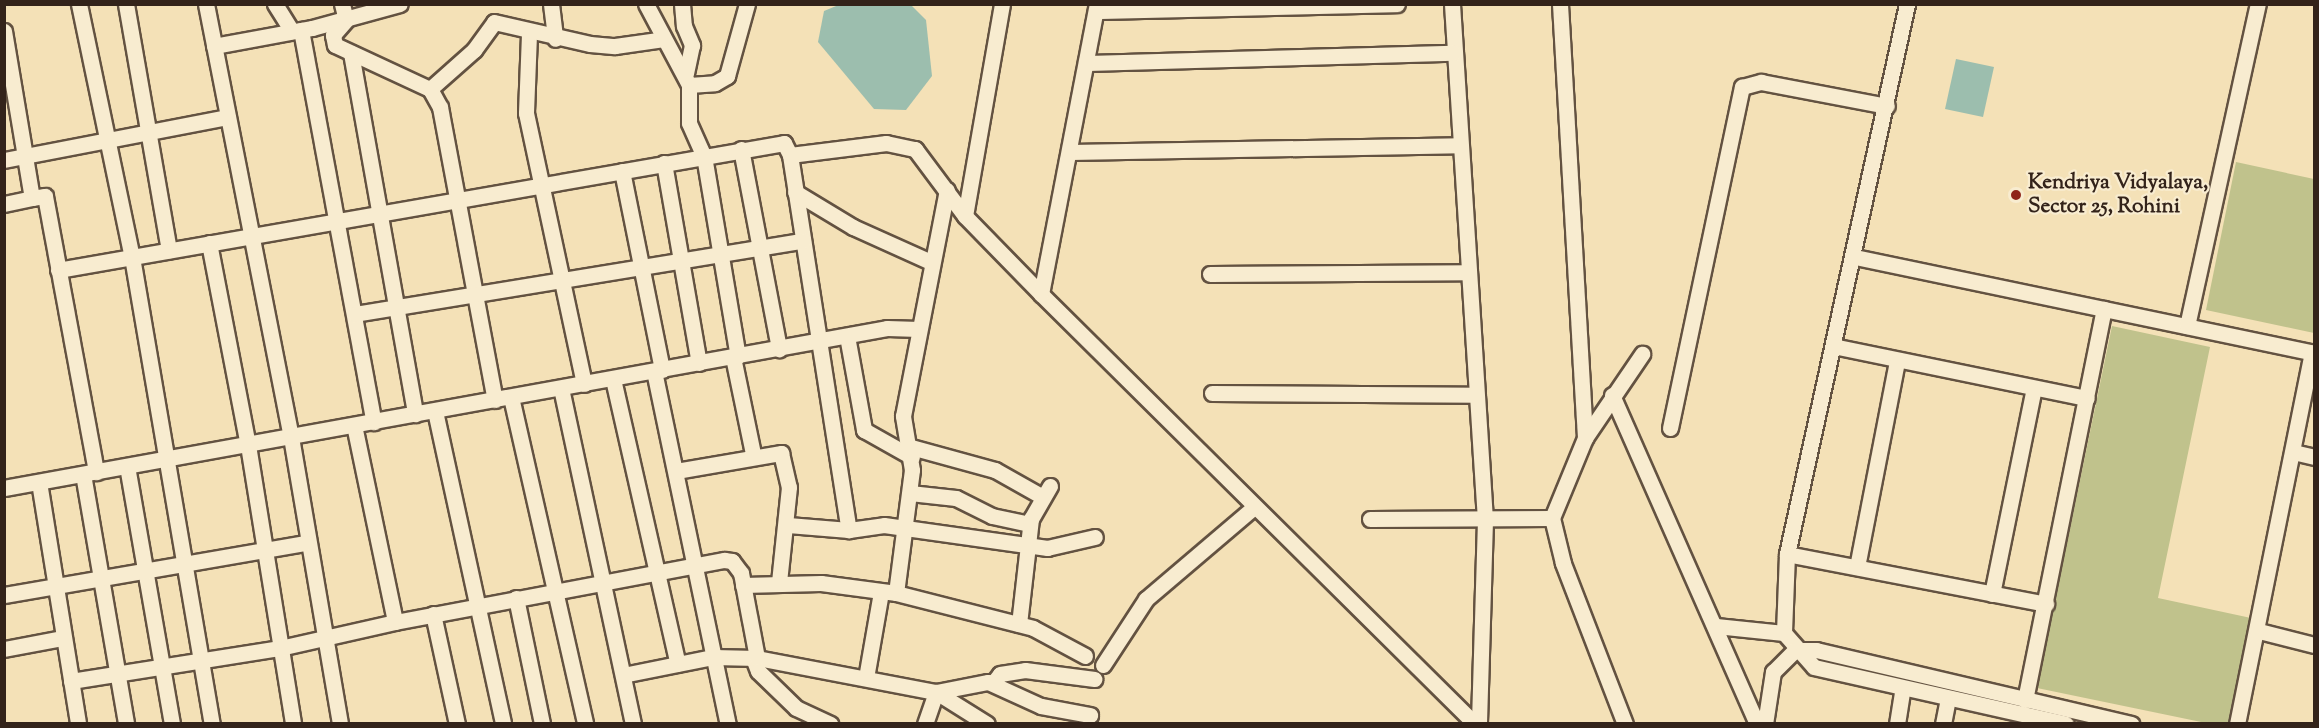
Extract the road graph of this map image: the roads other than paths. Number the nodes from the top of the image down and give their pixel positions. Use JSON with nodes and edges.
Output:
{"nodes":[{"id":1,"x":79,"y":4,"type":"edge"},
{"id":2,"x":126,"y":4,"type":"edge"},
{"id":3,"x":206,"y":4,"type":"edge"},
{"id":4,"x":274,"y":4,"type":"edge"},
{"id":5,"x":400,"y":4,"type":"edge"},
{"id":6,"x":551,"y":4,"type":"edge"},
{"id":7,"x":646,"y":4,"type":"edge"},
{"id":8,"x":682,"y":4,"type":"edge"},
{"id":9,"x":747,"y":4,"type":"edge"},
{"id":10,"x":1002,"y":4,"type":"edge"},
{"id":11,"x":1396,"y":4,"type":"edge"},
{"id":12,"x":1452,"y":4,"type":"edge"},
{"id":13,"x":1560,"y":4,"type":"edge"},
{"id":14,"x":1907,"y":4,"type":"edge"},
{"id":15,"x":2258,"y":4,"type":"edge"},
{"id":16,"x":371,"y":8,"type":"edge"},
{"id":17,"x":1097,"y":8,"type":"edge"},
{"id":18,"x":344,"y":12,"type":"edge"},
{"id":19,"x":296,"y":31,"type":"junction"},
{"id":20,"x":4,"y":32,"type":"edge"},
{"id":21,"x":529,"y":34,"type":"junction"},
{"id":22,"x":555,"y":39,"type":"junction"},
{"id":23,"x":664,"y":39,"type":"junction"},
{"id":24,"x":214,"y":46,"type":"junction"},
{"id":25,"x":351,"y":53,"type":"junction"},
{"id":26,"x":1454,"y":53,"type":"junction"},
{"id":27,"x":1086,"y":63,"type":"junction"},
{"id":28,"x":9,"y":77,"type":"edge"},
{"id":29,"x":688,"y":79,"type":"junction"},
{"id":30,"x":430,"y":89,"type":"junction"},
{"id":31,"x":1887,"y":106,"type":"junction"},
{"id":32,"x":228,"y":117,"type":"junction"},
{"id":33,"x":149,"y":133,"type":"junction"},
{"id":34,"x":106,"y":141,"type":"junction"},
{"id":35,"x":1460,"y":145,"type":"junction"},
{"id":36,"x":741,"y":149,"type":"junction"},
{"id":37,"x":1070,"y":152,"type":"junction"},
{"id":38,"x":790,"y":155,"type":"junction"},
{"id":39,"x":704,"y":156,"type":"junction"},
{"id":40,"x":25,"y":157,"type":"junction"},
{"id":41,"x":4,"y":160,"type":"edge"},
{"id":42,"x":664,"y":163,"type":"junction"},
{"id":43,"x":622,"y":171,"type":"junction"},
{"id":44,"x":542,"y":186,"type":"junction"},
{"id":45,"x":947,"y":189,"type":"junction"},
{"id":46,"x":795,"y":192,"type":"junction"},
{"id":47,"x":32,"y":198,"type":"junction"},
{"id":48,"x":459,"y":201,"type":"junction"},
{"id":49,"x":4,"y":204,"type":"edge"},
{"id":50,"x":379,"y":214,"type":"junction"},
{"id":51,"x":965,"y":216,"type":"junction"},
{"id":52,"x":338,"y":221,"type":"junction"},
{"id":53,"x":251,"y":236,"type":"junction"},
{"id":54,"x":803,"y":240,"type":"junction"},
{"id":55,"x":209,"y":243,"type":"junction"},
{"id":56,"x":760,"y":248,"type":"junction"},
{"id":57,"x":169,"y":250,"type":"junction"},
{"id":58,"x":721,"y":254,"type":"junction"},
{"id":59,"x":132,"y":256,"type":"junction"},
{"id":60,"x":1855,"y":257,"type":"junction"},
{"id":61,"x":681,"y":261,"type":"junction"},
{"id":62,"x":931,"y":262,"type":"junction"},
{"id":63,"x":641,"y":267,"type":"junction"},
{"id":64,"x":58,"y":270,"type":"junction"},
{"id":65,"x":1469,"y":272,"type":"junction"},
{"id":66,"x":1209,"y":274,"type":"dead end"},
{"id":67,"x":562,"y":280,"type":"junction"},
{"id":68,"x":476,"y":294,"type":"junction"},
{"id":69,"x":1041,"y":294,"type":"junction"},
{"id":70,"x":395,"y":307,"type":"junction"},
{"id":71,"x":2104,"y":309,"type":"junction"},
{"id":72,"x":355,"y":314,"type":"junction"},
{"id":73,"x":2187,"y":326,"type":"junction"},
{"id":74,"x":919,"y":329,"type":"junction"},
{"id":75,"x":847,"y":336,"type":"junction"},
{"id":76,"x":821,"y":341,"type":"junction"},
{"id":77,"x":1833,"y":346,"type":"junction"},
{"id":78,"x":779,"y":349,"type":"junction"},
{"id":79,"x":2313,"y":352,"type":"edge"},
{"id":80,"x":1642,"y":354,"type":"dead end"},
{"id":81,"x":735,"y":357,"type":"junction"},
{"id":82,"x":1897,"y":361,"type":"junction"},
{"id":83,"x":699,"y":363,"type":"junction"},
{"id":84,"x":658,"y":370,"type":"junction"},
{"id":85,"x":613,"y":379,"type":"junction"},
{"id":86,"x":584,"y":384,"type":"junction"},
{"id":87,"x":561,"y":388,"type":"junction"},
{"id":88,"x":2034,"y":388,"type":"junction"},
{"id":89,"x":1212,"y":393,"type":"dead end"},
{"id":90,"x":1476,"y":394,"type":"junction"},
{"id":91,"x":1612,"y":395,"type":"junction"},
{"id":92,"x":511,"y":397,"type":"junction"},
{"id":93,"x":2087,"y":398,"type":"junction"},
{"id":94,"x":495,"y":400,"type":"junction"},
{"id":95,"x":435,"y":411,"type":"junction"},
{"id":96,"x":415,"y":414,"type":"junction"},
{"id":97,"x":374,"y":422,"type":"junction"},
{"id":98,"x":354,"y":425,"type":"junction"},
{"id":99,"x":1670,"y":428,"type":"dead end"},
{"id":100,"x":291,"y":437,"type":"junction"},
{"id":101,"x":1585,"y":438,"type":"junction"},
{"id":102,"x":248,"y":445,"type":"junction"},
{"id":103,"x":911,"y":452,"type":"junction"},
{"id":104,"x":2293,"y":452,"type":"junction"},
{"id":105,"x":753,"y":454,"type":"junction"},
{"id":106,"x":2314,"y":457,"type":"edge"},
{"id":107,"x":166,"y":459,"type":"junction"},
{"id":108,"x":127,"y":466,"type":"junction"},
{"id":109,"x":676,"y":471,"type":"junction"},
{"id":110,"x":90,"y":473,"type":"junction"},
{"id":111,"x":39,"y":482,"type":"junction"},
{"id":112,"x":4,"y":488,"type":"edge"},
{"id":113,"x":910,"y":493,"type":"junction"},
{"id":114,"x":1254,"y":507,"type":"junction"},
{"id":115,"x":1552,"y":518,"type":"junction"},
{"id":116,"x":1370,"y":519,"type":"dead end"},
{"id":117,"x":1485,"y":520,"type":"junction"},
{"id":118,"x":1030,"y":524,"type":"junction"},
{"id":119,"x":788,"y":525,"type":"junction"},
{"id":120,"x":849,"y":530,"type":"junction"},
{"id":121,"x":906,"y":532,"type":"junction"},
{"id":122,"x":1095,"y":537,"type":"dead end"},
{"id":123,"x":306,"y":543,"type":"junction"},
{"id":124,"x":1029,"y":546,"type":"junction"},
{"id":125,"x":265,"y":549,"type":"junction"},
{"id":126,"x":1787,"y":554,"type":"junction"},
{"id":127,"x":695,"y":562,"type":"junction"},
{"id":128,"x":183,"y":564,"type":"junction"},
{"id":129,"x":1857,"y":567,"type":"junction"},
{"id":130,"x":146,"y":570,"type":"junction"},
{"id":131,"x":657,"y":570,"type":"junction"},
{"id":132,"x":99,"y":578,"type":"junction"},
{"id":133,"x":602,"y":581,"type":"junction"},
{"id":134,"x":779,"y":582,"type":"junction"},
{"id":135,"x":743,"y":585,"type":"junction"},
{"id":136,"x":55,"y":586,"type":"junction"},
{"id":137,"x":556,"y":590,"type":"junction"},
{"id":138,"x":889,"y":593,"type":"junction"},
{"id":139,"x":1992,"y":594,"type":"junction"},
{"id":140,"x":4,"y":595,"type":"edge"},
{"id":141,"x":516,"y":598,"type":"junction"},
{"id":142,"x":2046,"y":604,"type":"junction"},
{"id":143,"x":476,"y":606,"type":"junction"},
{"id":144,"x":433,"y":614,"type":"junction"},
{"id":145,"x":395,"y":622,"type":"junction"},
{"id":146,"x":1019,"y":624,"type":"junction"},
{"id":147,"x":1716,"y":627,"type":"junction"},
{"id":148,"x":2259,"y":631,"type":"junction"},
{"id":149,"x":1784,"y":633,"type":"junction"},
{"id":150,"x":63,"y":638,"type":"junction"},
{"id":151,"x":325,"y":639,"type":"junction"},
{"id":152,"x":2314,"y":645,"type":"edge"},
{"id":153,"x":280,"y":648,"type":"junction"},
{"id":154,"x":4,"y":649,"type":"edge"},
{"id":155,"x":1795,"y":650,"type":"junction"},
{"id":156,"x":1085,"y":656,"type":"dead end"},
{"id":157,"x":713,"y":657,"type":"junction"},
{"id":158,"x":755,"y":658,"type":"junction"},
{"id":159,"x":201,"y":660,"type":"junction"},
{"id":160,"x":678,"y":664,"type":"junction"},
{"id":161,"x":1102,"y":665,"type":"dead end"},
{"id":162,"x":161,"y":667,"type":"junction"},
{"id":163,"x":118,"y":674,"type":"junction"},
{"id":164,"x":623,"y":675,"type":"junction"},
{"id":165,"x":866,"y":678,"type":"junction"},
{"id":166,"x":1094,"y":679,"type":"dead end"},
{"id":167,"x":71,"y":681,"type":"junction"},
{"id":168,"x":993,"y":683,"type":"junction"},
{"id":169,"x":1903,"y":688,"type":"junction"},
{"id":170,"x":936,"y":692,"type":"junction"},
{"id":171,"x":1948,"y":698,"type":"junction"},
{"id":172,"x":2025,"y":700,"type":"junction"},
{"id":173,"x":1996,"y":709,"type":"edge"},
{"id":174,"x":1090,"y":715,"type":"dead end"},
{"id":175,"x":927,"y":722,"type":"edge"},
{"id":176,"x":78,"y":723,"type":"edge"},
{"id":177,"x":126,"y":723,"type":"edge"},
{"id":178,"x":172,"y":723,"type":"edge"},
{"id":179,"x":212,"y":723,"type":"edge"},
{"id":180,"x":292,"y":723,"type":"edge"},
{"id":181,"x":340,"y":723,"type":"edge"},
{"id":182,"x":457,"y":723,"type":"edge"},
{"id":183,"x":503,"y":723,"type":"edge"},
{"id":184,"x":542,"y":723,"type":"edge"},
{"id":185,"x":585,"y":723,"type":"edge"},
{"id":186,"x":633,"y":723,"type":"edge"},
{"id":187,"x":728,"y":723,"type":"edge"},
{"id":188,"x":830,"y":723,"type":"edge"},
{"id":189,"x":987,"y":723,"type":"edge"},
{"id":190,"x":1477,"y":723,"type":"edge"},
{"id":191,"x":1624,"y":723,"type":"edge"},
{"id":192,"x":1757,"y":723,"type":"edge"},
{"id":193,"x":1765,"y":723,"type":"edge"},
{"id":194,"x":1897,"y":723,"type":"edge"},
{"id":195,"x":1944,"y":723,"type":"edge"},
{"id":196,"x":2066,"y":723,"type":"edge"},
{"id":197,"x":2131,"y":723,"type":"edge"},
{"id":198,"x":2238,"y":723,"type":"edge"}],
"edges":[{"from":1,"to":34,"type":"street"},
{"from":2,"to":33,"type":"street"},
{"from":3,"to":24,"type":"street"},
{"from":4,"to":19,"type":"street"},
{"from":5,"to":16,"type":"street"},
{"from":6,"to":22,"type":"street"},
{"from":7,"to":23,"type":"street"},
{"from":8,"to":29,"type":"street"},
{"from":9,"to":29,"type":"street"},
{"from":10,"to":51,"type":"street"},
{"from":11,"to":17,"type":"street"},
{"from":12,"to":26,"type":"street"},
{"from":13,"to":101,"type":"street"},
{"from":14,"to":31,"type":"street"},
{"from":15,"to":73,"type":"street"},
{"from":16,"to":18,"type":"street"},
{"from":17,"to":27,"type":"street"},
{"from":18,"to":19,"type":"street"},
{"from":18,"to":25,"type":"street"},
{"from":19,"to":24,"type":"street"},
{"from":19,"to":52,"type":"street"},
{"from":20,"to":28,"type":"street"},
{"from":21,"to":22,"type":"street"},
{"from":21,"to":30,"type":"street"},
{"from":21,"to":44,"type":"street"},
{"from":22,"to":23,"type":"street"},
{"from":23,"to":29,"type":"street"},
{"from":24,"to":32,"type":"street"},
{"from":25,"to":30,"type":"street"},
{"from":25,"to":50,"type":"street"},
{"from":26,"to":27,"type":"street"},
{"from":26,"to":35,"type":"street"},
{"from":27,"to":37,"type":"street"},
{"from":28,"to":40,"type":"street"},
{"from":29,"to":39,"type":"street"},
{"from":30,"to":48,"type":"street"},
{"from":31,"to":60,"type":"street"},
{"from":31,"to":99,"type":"street"},
{"from":32,"to":33,"type":"street"},
{"from":32,"to":53,"type":"street"},
{"from":33,"to":34,"type":"street"},
{"from":33,"to":57,"type":"street"},
{"from":34,"to":40,"type":"street"},
{"from":34,"to":59,"type":"street"},
{"from":35,"to":37,"type":"street"},
{"from":35,"to":65,"type":"street"},
{"from":36,"to":38,"type":"street"},
{"from":36,"to":39,"type":"street"},
{"from":36,"to":56,"type":"street"},
{"from":37,"to":69,"type":"street"},
{"from":38,"to":45,"type":"street"},
{"from":38,"to":46,"type":"street"},
{"from":39,"to":42,"type":"street"},
{"from":39,"to":58,"type":"street"},
{"from":40,"to":41,"type":"street"},
{"from":40,"to":47,"type":"street"},
{"from":42,"to":43,"type":"street"},
{"from":42,"to":61,"type":"street"},
{"from":43,"to":44,"type":"street"},
{"from":43,"to":63,"type":"street"},
{"from":44,"to":48,"type":"street"},
{"from":44,"to":67,"type":"street"},
{"from":45,"to":51,"type":"street"},
{"from":45,"to":62,"type":"street"},
{"from":46,"to":54,"type":"street"},
{"from":46,"to":62,"type":"street"},
{"from":47,"to":49,"type":"street"},
{"from":47,"to":64,"type":"street"},
{"from":48,"to":50,"type":"street"},
{"from":48,"to":68,"type":"street"},
{"from":50,"to":52,"type":"street"},
{"from":50,"to":70,"type":"street"},
{"from":51,"to":69,"type":"street"},
{"from":52,"to":53,"type":"street"},
{"from":52,"to":72,"type":"street"},
{"from":53,"to":55,"type":"street"},
{"from":53,"to":100,"type":"street"},
{"from":54,"to":56,"type":"street"},
{"from":54,"to":76,"type":"street"},
{"from":55,"to":57,"type":"street"},
{"from":55,"to":102,"type":"street"},
{"from":56,"to":58,"type":"street"},
{"from":56,"to":78,"type":"street"},
{"from":57,"to":59,"type":"street"},
{"from":58,"to":61,"type":"street"},
{"from":58,"to":81,"type":"street"},
{"from":59,"to":64,"type":"street"},
{"from":59,"to":107,"type":"street"},
{"from":60,"to":71,"type":"street"},
{"from":60,"to":77,"type":"street"},
{"from":61,"to":63,"type":"street"},
{"from":61,"to":83,"type":"street"},
{"from":62,"to":74,"type":"street"},
{"from":63,"to":67,"type":"street"},
{"from":63,"to":84,"type":"street"},
{"from":64,"to":110,"type":"street"},
{"from":65,"to":66,"type":"street"},
{"from":65,"to":90,"type":"street"},
{"from":67,"to":68,"type":"street"},
{"from":67,"to":86,"type":"street"},
{"from":68,"to":70,"type":"street"},
{"from":68,"to":94,"type":"street"},
{"from":69,"to":114,"type":"street"},
{"from":70,"to":72,"type":"street"},
{"from":70,"to":96,"type":"street"},
{"from":71,"to":73,"type":"street"},
{"from":71,"to":93,"type":"street"},
{"from":72,"to":97,"type":"street"},
{"from":73,"to":79,"type":"street"},
{"from":74,"to":75,"type":"street"},
{"from":74,"to":103,"type":"street"},
{"from":75,"to":76,"type":"street"},
{"from":75,"to":103,"type":"street"},
{"from":76,"to":78,"type":"street"},
{"from":76,"to":120,"type":"street"},
{"from":77,"to":82,"type":"street"},
{"from":77,"to":126,"type":"street"},
{"from":78,"to":81,"type":"street"},
{"from":79,"to":104,"type":"street"},
{"from":80,"to":91,"type":"street"},
{"from":81,"to":83,"type":"street"},
{"from":81,"to":105,"type":"street"},
{"from":82,"to":88,"type":"street"},
{"from":82,"to":129,"type":"street"},
{"from":83,"to":84,"type":"street"},
{"from":84,"to":85,"type":"street"},
{"from":84,"to":109,"type":"street"},
{"from":85,"to":86,"type":"street"},
{"from":85,"to":131,"type":"street"},
{"from":86,"to":87,"type":"street"},
{"from":87,"to":92,"type":"street"},
{"from":87,"to":133,"type":"street"},
{"from":88,"to":93,"type":"street"},
{"from":88,"to":139,"type":"street"},
{"from":89,"to":90,"type":"street"},
{"from":90,"to":117,"type":"street"},
{"from":91,"to":101,"type":"street"},
{"from":91,"to":147,"type":"street"},
{"from":92,"to":94,"type":"street"},
{"from":92,"to":137,"type":"street"},
{"from":93,"to":142,"type":"street"},
{"from":94,"to":95,"type":"street"},
{"from":95,"to":96,"type":"street"},
{"from":95,"to":143,"type":"street"},
{"from":96,"to":97,"type":"street"},
{"from":97,"to":98,"type":"street"},
{"from":98,"to":100,"type":"street"},
{"from":98,"to":145,"type":"street"},
{"from":100,"to":102,"type":"street"},
{"from":100,"to":123,"type":"street"},
{"from":101,"to":115,"type":"street"},
{"from":102,"to":107,"type":"street"},
{"from":102,"to":125,"type":"street"},
{"from":103,"to":113,"type":"street"},
{"from":103,"to":118,"type":"street"},
{"from":104,"to":106,"type":"street"},
{"from":104,"to":148,"type":"street"},
{"from":105,"to":109,"type":"street"},
{"from":105,"to":119,"type":"street"},
{"from":107,"to":108,"type":"street"},
{"from":107,"to":128,"type":"street"},
{"from":108,"to":110,"type":"street"},
{"from":108,"to":130,"type":"street"},
{"from":109,"to":127,"type":"street"},
{"from":110,"to":111,"type":"street"},
{"from":110,"to":132,"type":"street"},
{"from":111,"to":112,"type":"street"},
{"from":111,"to":136,"type":"street"},
{"from":113,"to":118,"type":"street"},
{"from":113,"to":121,"type":"street"},
{"from":114,"to":161,"type":"street"},
{"from":114,"to":190,"type":"street"},
{"from":115,"to":117,"type":"street"},
{"from":115,"to":191,"type":"street"},
{"from":116,"to":117,"type":"street"},
{"from":117,"to":190,"type":"street"},
{"from":118,"to":124,"type":"street"},
{"from":119,"to":120,"type":"street"},
{"from":119,"to":134,"type":"street"},
{"from":120,"to":121,"type":"street"},
{"from":121,"to":124,"type":"street"},
{"from":121,"to":138,"type":"street"},
{"from":122,"to":124,"type":"street"},
{"from":123,"to":125,"type":"street"},
{"from":123,"to":151,"type":"street"},
{"from":124,"to":146,"type":"street"},
{"from":125,"to":128,"type":"street"},
{"from":125,"to":153,"type":"street"},
{"from":126,"to":129,"type":"street"},
{"from":126,"to":149,"type":"street"},
{"from":127,"to":131,"type":"street"},
{"from":127,"to":135,"type":"street"},
{"from":127,"to":157,"type":"street"},
{"from":128,"to":130,"type":"street"},
{"from":128,"to":159,"type":"street"},
{"from":129,"to":139,"type":"street"},
{"from":130,"to":132,"type":"street"},
{"from":130,"to":162,"type":"street"},
{"from":131,"to":133,"type":"street"},
{"from":131,"to":160,"type":"street"},
{"from":132,"to":136,"type":"street"},
{"from":132,"to":163,"type":"street"},
{"from":133,"to":137,"type":"street"},
{"from":133,"to":164,"type":"street"},
{"from":134,"to":135,"type":"street"},
{"from":134,"to":138,"type":"street"},
{"from":135,"to":158,"type":"street"},
{"from":136,"to":140,"type":"street"},
{"from":136,"to":150,"type":"street"},
{"from":137,"to":141,"type":"street"},
{"from":137,"to":185,"type":"street"},
{"from":138,"to":146,"type":"street"},
{"from":138,"to":165,"type":"street"},
{"from":139,"to":142,"type":"street"},
{"from":141,"to":143,"type":"street"},
{"from":141,"to":184,"type":"street"},
{"from":142,"to":172,"type":"street"},
{"from":143,"to":144,"type":"street"},
{"from":143,"to":183,"type":"street"},
{"from":144,"to":145,"type":"street"},
{"from":144,"to":182,"type":"street"},
{"from":145,"to":151,"type":"street"},
{"from":146,"to":156,"type":"street"},
{"from":147,"to":149,"type":"street"},
{"from":147,"to":192,"type":"street"},
{"from":148,"to":152,"type":"street"},
{"from":148,"to":198,"type":"street"},
{"from":149,"to":155,"type":"street"},
{"from":150,"to":154,"type":"street"},
{"from":150,"to":167,"type":"street"},
{"from":151,"to":153,"type":"street"},
{"from":151,"to":181,"type":"street"},
{"from":153,"to":159,"type":"street"},
{"from":153,"to":180,"type":"street"},
{"from":155,"to":169,"type":"street"},
{"from":155,"to":173,"type":"street"},
{"from":155,"to":193,"type":"street"},
{"from":157,"to":158,"type":"street"},
{"from":157,"to":160,"type":"street"},
{"from":157,"to":187,"type":"street"},
{"from":158,"to":165,"type":"street"},
{"from":158,"to":188,"type":"street"},
{"from":159,"to":162,"type":"street"},
{"from":159,"to":179,"type":"street"},
{"from":160,"to":164,"type":"street"},
{"from":162,"to":163,"type":"street"},
{"from":162,"to":178,"type":"street"},
{"from":163,"to":167,"type":"street"},
{"from":163,"to":177,"type":"street"},
{"from":164,"to":186,"type":"street"},
{"from":165,"to":170,"type":"street"},
{"from":166,"to":168,"type":"street"},
{"from":167,"to":176,"type":"street"},
{"from":168,"to":170,"type":"street"},
{"from":168,"to":174,"type":"street"},
{"from":169,"to":171,"type":"street"},
{"from":169,"to":194,"type":"street"},
{"from":170,"to":175,"type":"street"},
{"from":170,"to":189,"type":"street"},
{"from":171,"to":173,"type":"street"},
{"from":171,"to":195,"type":"street"},
{"from":172,"to":173,"type":"street"},
{"from":172,"to":197,"type":"street"},
{"from":173,"to":196,"type":"street"}]}
